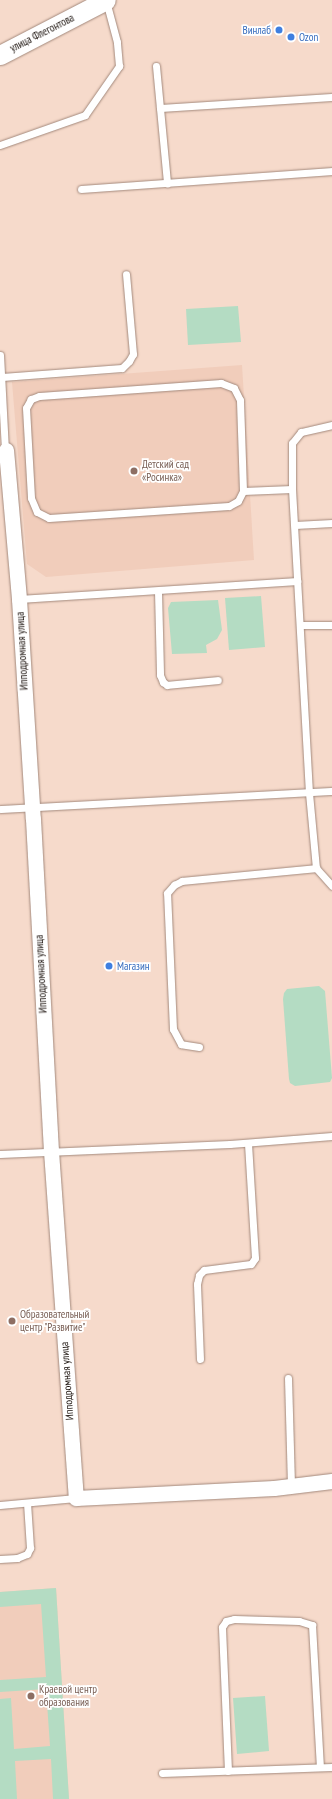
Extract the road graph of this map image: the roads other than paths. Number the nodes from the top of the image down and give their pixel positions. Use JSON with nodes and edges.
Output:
{"nodes":[{"id":1,"x":106,"y":0,"type":"edge"},
{"id":2,"x":0,"y":55,"type":"edge"},
{"id":3,"x":156,"y":66,"type":"dead end"},
{"id":4,"x":332,"y":97,"type":"edge"},
{"id":5,"x":160,"y":108,"type":"junction"},
{"id":6,"x":0,"y":145,"type":"edge"},
{"id":7,"x":332,"y":171,"type":"edge"},
{"id":8,"x":166,"y":183,"type":"junction"},
{"id":9,"x":81,"y":189,"type":"dead end"},
{"id":10,"x":126,"y":274,"type":"dead end"},
{"id":11,"x":0,"y":355,"type":"edge"},
{"id":12,"x":2,"y":377,"type":"junction"},
{"id":13,"x":332,"y":425,"type":"edge"},
{"id":14,"x":3,"y":450,"type":"edge"},
{"id":15,"x":292,"y":489,"type":"junction"},
{"id":16,"x":243,"y":492,"type":"junction"},
{"id":17,"x":332,"y":523,"type":"edge"},
{"id":18,"x":295,"y":525,"type":"junction"},
{"id":19,"x":297,"y":581,"type":"junction"},
{"id":20,"x":158,"y":591,"type":"junction"},
{"id":21,"x":18,"y":599,"type":"junction"},
{"id":22,"x":300,"y":625,"type":"junction"},
{"id":23,"x":332,"y":625,"type":"edge"},
{"id":24,"x":218,"y":680,"type":"dead end"},
{"id":25,"x":332,"y":791,"type":"edge"},
{"id":26,"x":309,"y":793,"type":"junction"},
{"id":27,"x":32,"y":807,"type":"junction"},
{"id":28,"x":0,"y":808,"type":"edge"},
{"id":29,"x":316,"y":868,"type":"junction"},
{"id":30,"x":332,"y":886,"type":"edge"},
{"id":31,"x":199,"y":1047,"type":"dead end"},
{"id":32,"x":332,"y":1136,"type":"edge"},
{"id":33,"x":248,"y":1143,"type":"junction"},
{"id":34,"x":51,"y":1151,"type":"junction"},
{"id":35,"x":0,"y":1154,"type":"edge"},
{"id":36,"x":200,"y":1359,"type":"dead end"},
{"id":37,"x":288,"y":1378,"type":"dead end"},
{"id":38,"x":332,"y":1481,"type":"edge"},
{"id":39,"x":291,"y":1486,"type":"junction"},
{"id":40,"x":76,"y":1498,"type":"junction"},
{"id":41,"x":27,"y":1504,"type":"junction"},
{"id":42,"x":0,"y":1505,"type":"edge"},
{"id":43,"x":0,"y":1559,"type":"edge"},
{"id":44,"x":320,"y":1767,"type":"junction"},
{"id":45,"x":332,"y":1767,"type":"edge"},
{"id":46,"x":228,"y":1771,"type":"junction"},
{"id":47,"x":162,"y":1773,"type":"dead end"}],
"edges":[{"from":1,"to":2,"type":"street","name":"улица Флегонтова"},
{"from":1,"to":6,"type":"lane"},
{"from":3,"to":5,"type":"lane"},
{"from":4,"to":5,"type":"lane"},
{"from":5,"to":8,"type":"lane"},
{"from":7,"to":8,"type":"lane"},
{"from":8,"to":9,"type":"lane"},
{"from":10,"to":12,"type":"lane"},
{"from":11,"to":12,"type":"lane"},
{"from":12,"to":14,"type":"lane"},
{"from":13,"to":15,"type":"lane"},
{"from":14,"to":21,"type":"street","name":"Ипподромная улица"},
{"from":15,"to":16,"type":"lane"},
{"from":15,"to":18,"type":"lane"},
{"from":16,"to":16,"type":"lane"},
{"from":17,"to":18,"type":"lane"},
{"from":18,"to":19,"type":"lane"},
{"from":19,"to":20,"type":"lane"},
{"from":19,"to":22,"type":"lane"},
{"from":20,"to":21,"type":"lane"},
{"from":20,"to":24,"type":"lane"},
{"from":21,"to":27,"type":"street","name":"Ипподромная улица"},
{"from":22,"to":23,"type":"lane"},
{"from":22,"to":26,"type":"lane"},
{"from":25,"to":26,"type":"lane"},
{"from":26,"to":27,"type":"lane"},
{"from":26,"to":29,"type":"lane"},
{"from":27,"to":28,"type":"lane"},
{"from":27,"to":34,"type":"street","name":"Ипподромная улица"},
{"from":29,"to":30,"type":"lane"},
{"from":29,"to":31,"type":"lane"},
{"from":32,"to":33,"type":"lane"},
{"from":33,"to":34,"type":"lane"},
{"from":33,"to":36,"type":"lane"},
{"from":34,"to":35,"type":"lane"},
{"from":34,"to":40,"type":"street","name":"Ипподромная улица"},
{"from":37,"to":39,"type":"lane"},
{"from":38,"to":39,"type":"street"},
{"from":39,"to":40,"type":"street"},
{"from":40,"to":41,"type":"lane"},
{"from":41,"to":42,"type":"lane"},
{"from":41,"to":43,"type":"lane"},
{"from":44,"to":45,"type":"lane"},
{"from":44,"to":46,"type":"lane"},
{"from":44,"to":46,"type":"lane"},
{"from":46,"to":47,"type":"lane"}]}
